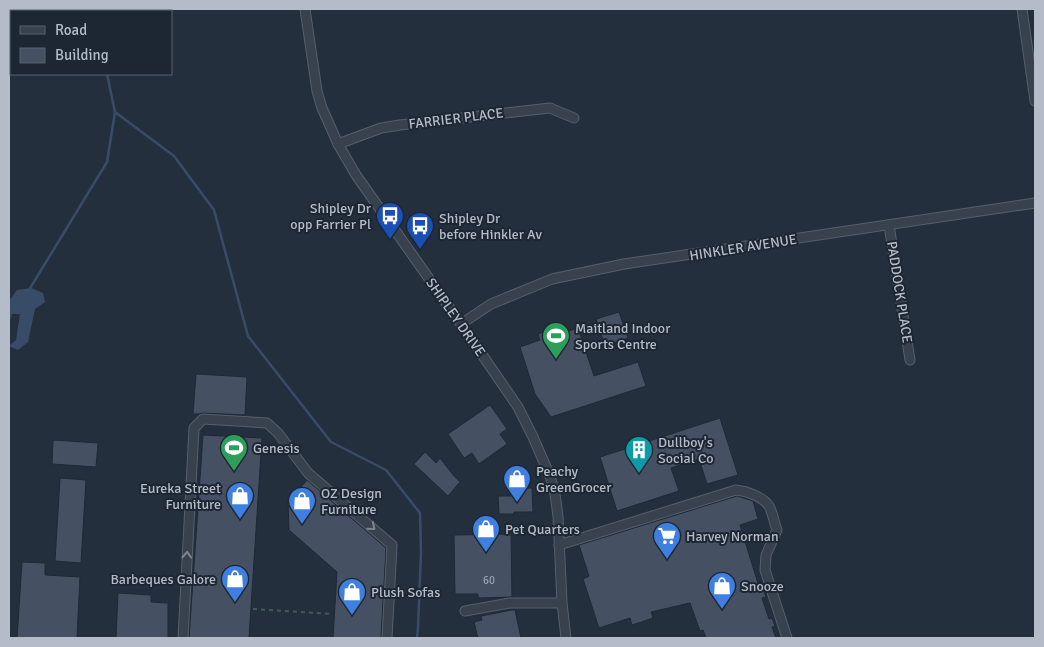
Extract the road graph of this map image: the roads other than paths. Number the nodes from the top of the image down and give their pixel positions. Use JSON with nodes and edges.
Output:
{"nodes":[{"id":1,"x":305,"y":9,"type":"edge"},
{"id":2,"x":1022,"y":9,"type":"edge"},
{"id":3,"x":1035,"y":101,"type":"edge"},
{"id":4,"x":574,"y":118,"type":"dead end"},
{"id":5,"x":338,"y":144,"type":"junction"},
{"id":6,"x":1035,"y":203,"type":"edge"},
{"id":7,"x":889,"y":225,"type":"junction"},
{"id":8,"x":461,"y":324,"type":"junction"},
{"id":9,"x":910,"y":360,"type":"dead end"},
{"id":10,"x":559,"y":545,"type":"junction"},
{"id":11,"x":562,"y":603,"type":"junction"},
{"id":12,"x":465,"y":611,"type":"dead end"},
{"id":13,"x":183,"y":638,"type":"edge"},
{"id":14,"x":387,"y":638,"type":"edge"},
{"id":15,"x":566,"y":638,"type":"edge"},
{"id":16,"x":786,"y":638,"type":"edge"}],
"edges":[{"from":1,"to":5,"type":"street","name":"SHIPLEY DRIVE"},
{"from":2,"to":3,"type":"street"},
{"from":4,"to":5,"type":"street","name":"FARRIER PLACE"},
{"from":5,"to":8,"type":"street","name":"SHIPLEY DRIVE"},
{"from":6,"to":7,"type":"street","name":"HINKLER AVENUE"},
{"from":7,"to":8,"type":"street","name":"HINKLER AVENUE"},
{"from":7,"to":9,"type":"street","name":"PADDOCK PLACE"},
{"from":8,"to":10,"type":"street","name":"SHIPLEY DRIVE"},
{"from":10,"to":11,"type":"street","name":"SHIPLEY DRIVE"},
{"from":10,"to":16,"type":"street"},
{"from":11,"to":12,"type":"street"},
{"from":11,"to":15,"type":"street","name":"SHIPLEY DRIVE"},
{"from":13,"to":14,"type":"street","one_way":true}]}
